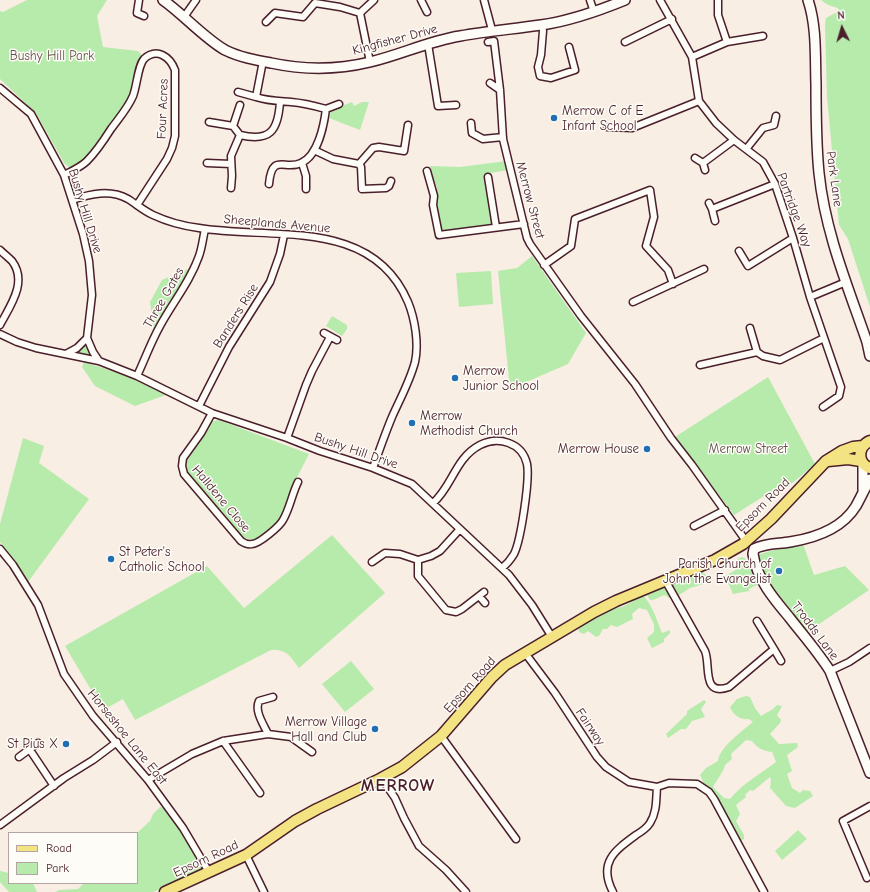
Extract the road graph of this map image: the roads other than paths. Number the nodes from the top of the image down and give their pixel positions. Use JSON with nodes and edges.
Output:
{"nodes":[{"id":1,"x":139,"y":0,"type":"edge"},
{"id":2,"x":164,"y":0,"type":"edge"},
{"id":3,"x":196,"y":0,"type":"edge"},
{"id":4,"x":374,"y":0,"type":"edge"},
{"id":5,"x":421,"y":0,"type":"edge"},
{"id":6,"x":484,"y":0,"type":"edge"},
{"id":7,"x":590,"y":0,"type":"edge"},
{"id":8,"x":625,"y":0,"type":"edge"},
{"id":9,"x":660,"y":0,"type":"edge"},
{"id":10,"x":718,"y":0,"type":"edge"},
{"id":11,"x":808,"y":0,"type":"edge"},
{"id":12,"x":427,"y":12,"type":"dead end"},
{"id":13,"x":594,"y":12,"type":"junction"},
{"id":14,"x":360,"y":13,"type":"junction"},
{"id":15,"x":144,"y":16,"type":"dead end"},
{"id":16,"x":184,"y":17,"type":"junction"},
{"id":17,"x":672,"y":19,"type":"junction"},
{"id":18,"x":266,"y":22,"type":"dead end"},
{"id":19,"x":542,"y":25,"type":"junction"},
{"id":20,"x":492,"y":30,"type":"junction"},
{"id":21,"x":763,"y":36,"type":"dead end"},
{"id":22,"x":488,"y":42,"type":"dead end"},
{"id":23,"x":625,"y":42,"type":"dead end"},
{"id":24,"x":727,"y":42,"type":"junction"},
{"id":25,"x":428,"y":44,"type":"junction"},
{"id":26,"x":569,"y":46,"type":"dead end"},
{"id":27,"x":692,"y":57,"type":"junction"},
{"id":28,"x":263,"y":61,"type":"junction"},
{"id":29,"x":370,"y":62,"type":"junction"},
{"id":30,"x":490,"y":83,"type":"dead end"},
{"id":31,"x":0,"y":88,"type":"edge"},
{"id":32,"x":500,"y":90,"type":"junction"},
{"id":33,"x":238,"y":92,"type":"dead end"},
{"id":34,"x":256,"y":97,"type":"junction"},
{"id":35,"x":699,"y":101,"type":"junction"},
{"id":36,"x":280,"y":102,"type":"junction"},
{"id":37,"x":339,"y":104,"type":"dead end"},
{"id":38,"x":240,"y":105,"type":"dead end"},
{"id":39,"x":456,"y":105,"type":"dead end"},
{"id":40,"x":326,"y":109,"type":"junction"},
{"id":41,"x":776,"y":116,"type":"dead end"},
{"id":42,"x":209,"y":122,"type":"dead end"},
{"id":43,"x":471,"y":123,"type":"dead end"},
{"id":44,"x":408,"y":125,"type":"dead end"},
{"id":45,"x":233,"y":126,"type":"junction"},
{"id":46,"x":607,"y":127,"type":"dead end"},
{"id":47,"x":465,"y":133,"type":"dead end"},
{"id":48,"x":472,"y":134,"type":"junction"},
{"id":49,"x":240,"y":135,"type":"junction"},
{"id":50,"x":502,"y":137,"type":"junction"},
{"id":51,"x":734,"y":140,"type":"junction"},
{"id":52,"x":747,"y":148,"type":"junction"},
{"id":53,"x":314,"y":150,"type":"junction"},
{"id":54,"x":695,"y":158,"type":"dead end"},
{"id":55,"x":207,"y":163,"type":"dead end"},
{"id":56,"x":302,"y":163,"type":"junction"},
{"id":57,"x":703,"y":163,"type":"junction"},
{"id":58,"x":231,"y":164,"type":"junction"},
{"id":59,"x":359,"y":164,"type":"junction"},
{"id":60,"x":705,"y":170,"type":"dead end"},
{"id":61,"x":427,"y":171,"type":"dead end"},
{"id":62,"x":64,"y":175,"type":"junction"},
{"id":63,"x":488,"y":178,"type":"dead end"},
{"id":64,"x":391,"y":181,"type":"dead end"},
{"id":65,"x":269,"y":184,"type":"dead end"},
{"id":66,"x":775,"y":184,"type":"junction"},
{"id":67,"x":231,"y":188,"type":"dead end"},
{"id":68,"x":306,"y":189,"type":"dead end"},
{"id":69,"x":72,"y":200,"type":"junction"},
{"id":70,"x":137,"y":205,"type":"junction"},
{"id":71,"x":715,"y":221,"type":"dead end"},
{"id":72,"x":524,"y":224,"type":"junction"},
{"id":73,"x":496,"y":227,"type":"junction"},
{"id":74,"x":205,"y":229,"type":"junction"},
{"id":75,"x":284,"y":235,"type":"junction"},
{"id":76,"x":793,"y":238,"type":"junction"},
{"id":77,"x":0,"y":250,"type":"edge"},
{"id":78,"x":739,"y":251,"type":"dead end"},
{"id":79,"x":544,"y":266,"type":"junction"},
{"id":80,"x":704,"y":269,"type":"dead end"},
{"id":81,"x":846,"y":282,"type":"junction"},
{"id":82,"x":674,"y":284,"type":"junction"},
{"id":83,"x":810,"y":296,"type":"junction"},
{"id":84,"x":633,"y":302,"type":"dead end"},
{"id":85,"x":0,"y":325,"type":"edge"},
{"id":86,"x":750,"y":328,"type":"dead end"},
{"id":87,"x":324,"y":333,"type":"dead end"},
{"id":88,"x":0,"y":334,"type":"edge"},
{"id":89,"x":330,"y":337,"type":"junction"},
{"id":90,"x":87,"y":338,"type":"junction"},
{"id":91,"x":824,"y":338,"type":"junction"},
{"id":92,"x":337,"y":340,"type":"dead end"},
{"id":93,"x":757,"y":352,"type":"junction"},
{"id":94,"x":66,"y":354,"type":"junction"},
{"id":95,"x":870,"y":356,"type":"edge"},
{"id":96,"x":99,"y":361,"type":"junction"},
{"id":97,"x":700,"y":365,"type":"dead end"},
{"id":98,"x":137,"y":376,"type":"junction"},
{"id":99,"x":199,"y":406,"type":"junction"},
{"id":100,"x":823,"y":407,"type":"dead end"},
{"id":101,"x":212,"y":413,"type":"junction"},
{"id":102,"x":287,"y":438,"type":"junction"},
{"id":103,"x":868,"y":442,"type":"edge"},
{"id":104,"x":826,"y":461,"type":"junction"},
{"id":105,"x":865,"y":464,"type":"edge"},
{"id":106,"x":373,"y":468,"type":"junction"},
{"id":107,"x":870,"y":479,"type":"edge"},
{"id":108,"x":298,"y":482,"type":"dead end"},
{"id":109,"x":865,"y":493,"type":"edge"},
{"id":110,"x":433,"y":503,"type":"junction"},
{"id":111,"x":725,"y":510,"type":"junction"},
{"id":112,"x":694,"y":526,"type":"dead end"},
{"id":113,"x":460,"y":530,"type":"junction"},
{"id":114,"x":746,"y":541,"type":"junction"},
{"id":115,"x":0,"y":549,"type":"edge"},
{"id":116,"x":753,"y":554,"type":"joint"},
{"id":117,"x":418,"y":560,"type":"junction"},
{"id":118,"x":372,"y":562,"type":"dead end"},
{"id":119,"x":502,"y":568,"type":"junction"},
{"id":120,"x":665,"y":580,"type":"junction"},
{"id":121,"x":485,"y":603,"type":"dead end"},
{"id":122,"x":757,"y":621,"type":"dead end"},
{"id":123,"x":552,"y":637,"type":"junction"},
{"id":124,"x":870,"y":648,"type":"edge"},
{"id":125,"x":774,"y":649,"type":"junction"},
{"id":126,"x":525,"y":653,"type":"junction"},
{"id":127,"x":781,"y":661,"type":"dead end"},
{"id":128,"x":830,"y":671,"type":"junction"},
{"id":129,"x":273,"y":697,"type":"dead end"},
{"id":130,"x":268,"y":734,"type":"junction"},
{"id":131,"x":441,"y":736,"type":"junction"},
{"id":132,"x":223,"y":741,"type":"junction"},
{"id":133,"x":117,"y":742,"type":"junction"},
{"id":134,"x":38,"y":743,"type":"dead end"},
{"id":135,"x":30,"y":750,"type":"junction"},
{"id":136,"x":312,"y":752,"type":"dead end"},
{"id":137,"x":19,"y":757,"type":"dead end"},
{"id":138,"x":870,"y":772,"type":"edge"},
{"id":139,"x":148,"y":780,"type":"junction"},
{"id":140,"x":380,"y":780,"type":"junction"},
{"id":141,"x":54,"y":786,"type":"junction"},
{"id":142,"x":657,"y":787,"type":"junction"},
{"id":143,"x":260,"y":793,"type":"dead end"},
{"id":144,"x":870,"y":806,"type":"edge"},
{"id":145,"x":0,"y":826,"type":"edge"},
{"id":146,"x":516,"y":839,"type":"dead end"},
{"id":147,"x":246,"y":855,"type":"junction"},
{"id":148,"x":209,"y":872,"type":"junction"},
{"id":149,"x":867,"y":878,"type":"dead end"},
{"id":150,"x":165,"y":892,"type":"edge"},
{"id":151,"x":264,"y":892,"type":"edge"},
{"id":152,"x":466,"y":892,"type":"edge"},
{"id":153,"x":613,"y":892,"type":"edge"},
{"id":154,"x":764,"y":892,"type":"edge"}],
"edges":[{"from":1,"to":15,"type":"street"},
{"from":2,"to":16,"type":"street","name":"Kingfisher Drive"},
{"from":3,"to":16,"type":"street"},
{"from":4,"to":14,"type":"street"},
{"from":5,"to":12,"type":"street"},
{"from":6,"to":20,"type":"street"},
{"from":7,"to":13,"type":"street"},
{"from":8,"to":13,"type":"street","name":"Kingfisher Drive"},
{"from":9,"to":17,"type":"street","name":"Partridge Way"},
{"from":10,"to":24,"type":"street"},
{"from":11,"to":81,"type":"street","name":"Park Lane"},
{"from":13,"to":19,"type":"street","name":"Kingfisher Drive"},
{"from":14,"to":18,"type":"street"},
{"from":14,"to":29,"type":"street"},
{"from":16,"to":28,"type":"street","name":"Kingfisher Drive"},
{"from":17,"to":23,"type":"street"},
{"from":17,"to":27,"type":"street","name":"Partridge Way"},
{"from":19,"to":20,"type":"street","name":"Kingfisher Drive"},
{"from":19,"to":26,"type":"street"},
{"from":20,"to":25,"type":"street","name":"Kingfisher Drive"},
{"from":21,"to":24,"type":"street"},
{"from":22,"to":32,"type":"street","name":"Merrow Street"},
{"from":24,"to":27,"type":"street"},
{"from":25,"to":29,"type":"street","name":"Kingfisher Drive"},
{"from":25,"to":39,"type":"street"},
{"from":27,"to":35,"type":"street","name":"Partridge Way"},
{"from":28,"to":29,"type":"street","name":"Kingfisher Drive"},
{"from":28,"to":34,"type":"street"},
{"from":30,"to":32,"type":"street"},
{"from":31,"to":62,"type":"street","name":"Bushy Hill Drive"},
{"from":32,"to":50,"type":"street","name":"Merrow Street"},
{"from":33,"to":34,"type":"street"},
{"from":34,"to":36,"type":"street"},
{"from":35,"to":46,"type":"street"},
{"from":35,"to":51,"type":"street","name":"Partridge Way"},
{"from":36,"to":40,"type":"street"},
{"from":36,"to":49,"type":"street"},
{"from":37,"to":40,"type":"street"},
{"from":38,"to":45,"type":"street"},
{"from":40,"to":53,"type":"street"},
{"from":41,"to":52,"type":"street"},
{"from":42,"to":45,"type":"street"},
{"from":43,"to":48,"type":"street"},
{"from":44,"to":59,"type":"street"},
{"from":45,"to":49,"type":"street"},
{"from":47,"to":48,"type":"street"},
{"from":48,"to":50,"type":"street"},
{"from":49,"to":58,"type":"street"},
{"from":50,"to":72,"type":"street","name":"Merrow Street"},
{"from":51,"to":52,"type":"street","name":"Partridge Way"},
{"from":51,"to":57,"type":"street"},
{"from":52,"to":66,"type":"street","name":"Partridge Way"},
{"from":53,"to":56,"type":"street"},
{"from":53,"to":59,"type":"street"},
{"from":54,"to":57,"type":"street"},
{"from":55,"to":58,"type":"street"},
{"from":56,"to":65,"type":"street"},
{"from":56,"to":68,"type":"street"},
{"from":57,"to":60,"type":"street"},
{"from":58,"to":67,"type":"street"},
{"from":59,"to":64,"type":"street"},
{"from":61,"to":73,"type":"street"},
{"from":62,"to":69,"type":"street","name":"Bushy Hill Drive"},
{"from":62,"to":70,"type":"street","name":"Four Acres"},
{"from":63,"to":73,"type":"street"},
{"from":66,"to":71,"type":"street"},
{"from":66,"to":76,"type":"street","name":"Partridge Way"},
{"from":69,"to":70,"type":"street","name":"Sheeplands Avenue"},
{"from":69,"to":90,"type":"street","name":"Bushy Hill Drive"},
{"from":70,"to":74,"type":"street","name":"Sheeplands Avenue"},
{"from":72,"to":73,"type":"street"},
{"from":72,"to":79,"type":"street","name":"Merrow Street"},
{"from":74,"to":75,"type":"street","name":"Sheeplands Avenue"},
{"from":74,"to":98,"type":"street","name":"Three Gates"},
{"from":75,"to":99,"type":"street","name":"Banders Rise"},
{"from":75,"to":106,"type":"street","name":"Sheeplands Avenue"},
{"from":76,"to":78,"type":"street"},
{"from":76,"to":83,"type":"street","name":"Partridge Way"},
{"from":77,"to":85,"type":"street"},
{"from":79,"to":82,"type":"street"},
{"from":79,"to":111,"type":"street","name":"Merrow Street"},
{"from":80,"to":82,"type":"street"},
{"from":81,"to":83,"type":"street"},
{"from":81,"to":95,"type":"street","name":"Park Lane"},
{"from":82,"to":84,"type":"street"},
{"from":83,"to":91,"type":"street","name":"Partridge Way"},
{"from":86,"to":93,"type":"street"},
{"from":87,"to":89,"type":"street"},
{"from":88,"to":94,"type":"street","name":"Bushy Hill Drive"},
{"from":89,"to":92,"type":"street"},
{"from":89,"to":102,"type":"street"},
{"from":90,"to":94,"type":"street"},
{"from":90,"to":96,"type":"street"},
{"from":91,"to":93,"type":"street"},
{"from":91,"to":100,"type":"street","name":"Partridge Way"},
{"from":93,"to":97,"type":"street"},
{"from":94,"to":96,"type":"street","name":"Bushy Hill Drive"},
{"from":96,"to":98,"type":"street","name":"Bushy Hill Drive"},
{"from":98,"to":99,"type":"street","name":"Bushy Hill Drive"},
{"from":99,"to":101,"type":"street","name":"Bushy Hill Drive"},
{"from":101,"to":102,"type":"street","name":"Bushy Hill Drive"},
{"from":101,"to":108,"type":"street","name":"Halldene Close"},
{"from":102,"to":106,"type":"street","name":"Bushy Hill Drive"},
{"from":103,"to":104,"type":"main road","name":"Epsom Road"},
{"from":103,"to":105,"type":"main road"},
{"from":104,"to":105,"type":"main road"},
{"from":104,"to":114,"type":"main road","name":"Epsom Road"},
{"from":105,"to":109,"type":"street"},
{"from":106,"to":110,"type":"street","name":"Bushy Hill Drive"},
{"from":107,"to":109,"type":"street","name":"Epsom Road"},
{"from":109,"to":116,"type":"street","name":"Epsom Road"},
{"from":110,"to":113,"type":"street","name":"Bushy Hill Drive"},
{"from":110,"to":119,"type":"street"},
{"from":111,"to":112,"type":"street"},
{"from":111,"to":114,"type":"street","name":"Merrow Street"},
{"from":113,"to":117,"type":"street"},
{"from":113,"to":119,"type":"street","name":"Bushy Hill Drive"},
{"from":114,"to":120,"type":"main road","name":"Epsom Road"},
{"from":115,"to":133,"type":"street","name":"Horseshoe Lane East"},
{"from":116,"to":128,"type":"street","name":"Trodds Lane"},
{"from":117,"to":118,"type":"street"},
{"from":117,"to":121,"type":"street"},
{"from":119,"to":123,"type":"street","name":"Bushy Hill Drive"},
{"from":120,"to":123,"type":"main road","name":"Epsom Road"},
{"from":120,"to":125,"type":"street"},
{"from":122,"to":125,"type":"street"},
{"from":123,"to":126,"type":"main road","name":"Epsom Road"},
{"from":124,"to":128,"type":"street"},
{"from":125,"to":127,"type":"street"},
{"from":126,"to":131,"type":"main road","name":"Epsom Road"},
{"from":126,"to":142,"type":"street","name":"Fairway"},
{"from":128,"to":138,"type":"street","name":"Trodds Lane"},
{"from":129,"to":130,"type":"street"},
{"from":130,"to":132,"type":"street"},
{"from":130,"to":136,"type":"street"},
{"from":131,"to":140,"type":"main road","name":"Epsom Road"},
{"from":131,"to":146,"type":"street"},
{"from":132,"to":139,"type":"street"},
{"from":132,"to":143,"type":"street"},
{"from":133,"to":139,"type":"street","name":"Horseshoe Lane East"},
{"from":133,"to":141,"type":"street"},
{"from":134,"to":135,"type":"street"},
{"from":135,"to":137,"type":"street"},
{"from":135,"to":141,"type":"street"},
{"from":139,"to":148,"type":"street","name":"Horseshoe Lane East"},
{"from":140,"to":147,"type":"main road","name":"Epsom Road"},
{"from":140,"to":152,"type":"street"},
{"from":141,"to":145,"type":"street"},
{"from":142,"to":153,"type":"street"},
{"from":142,"to":154,"type":"street","name":"Fairway"},
{"from":144,"to":149,"type":"street"},
{"from":147,"to":148,"type":"main road","name":"Epsom Road"},
{"from":147,"to":151,"type":"street"},
{"from":148,"to":150,"type":"main road","name":"Epsom Road"}]}
